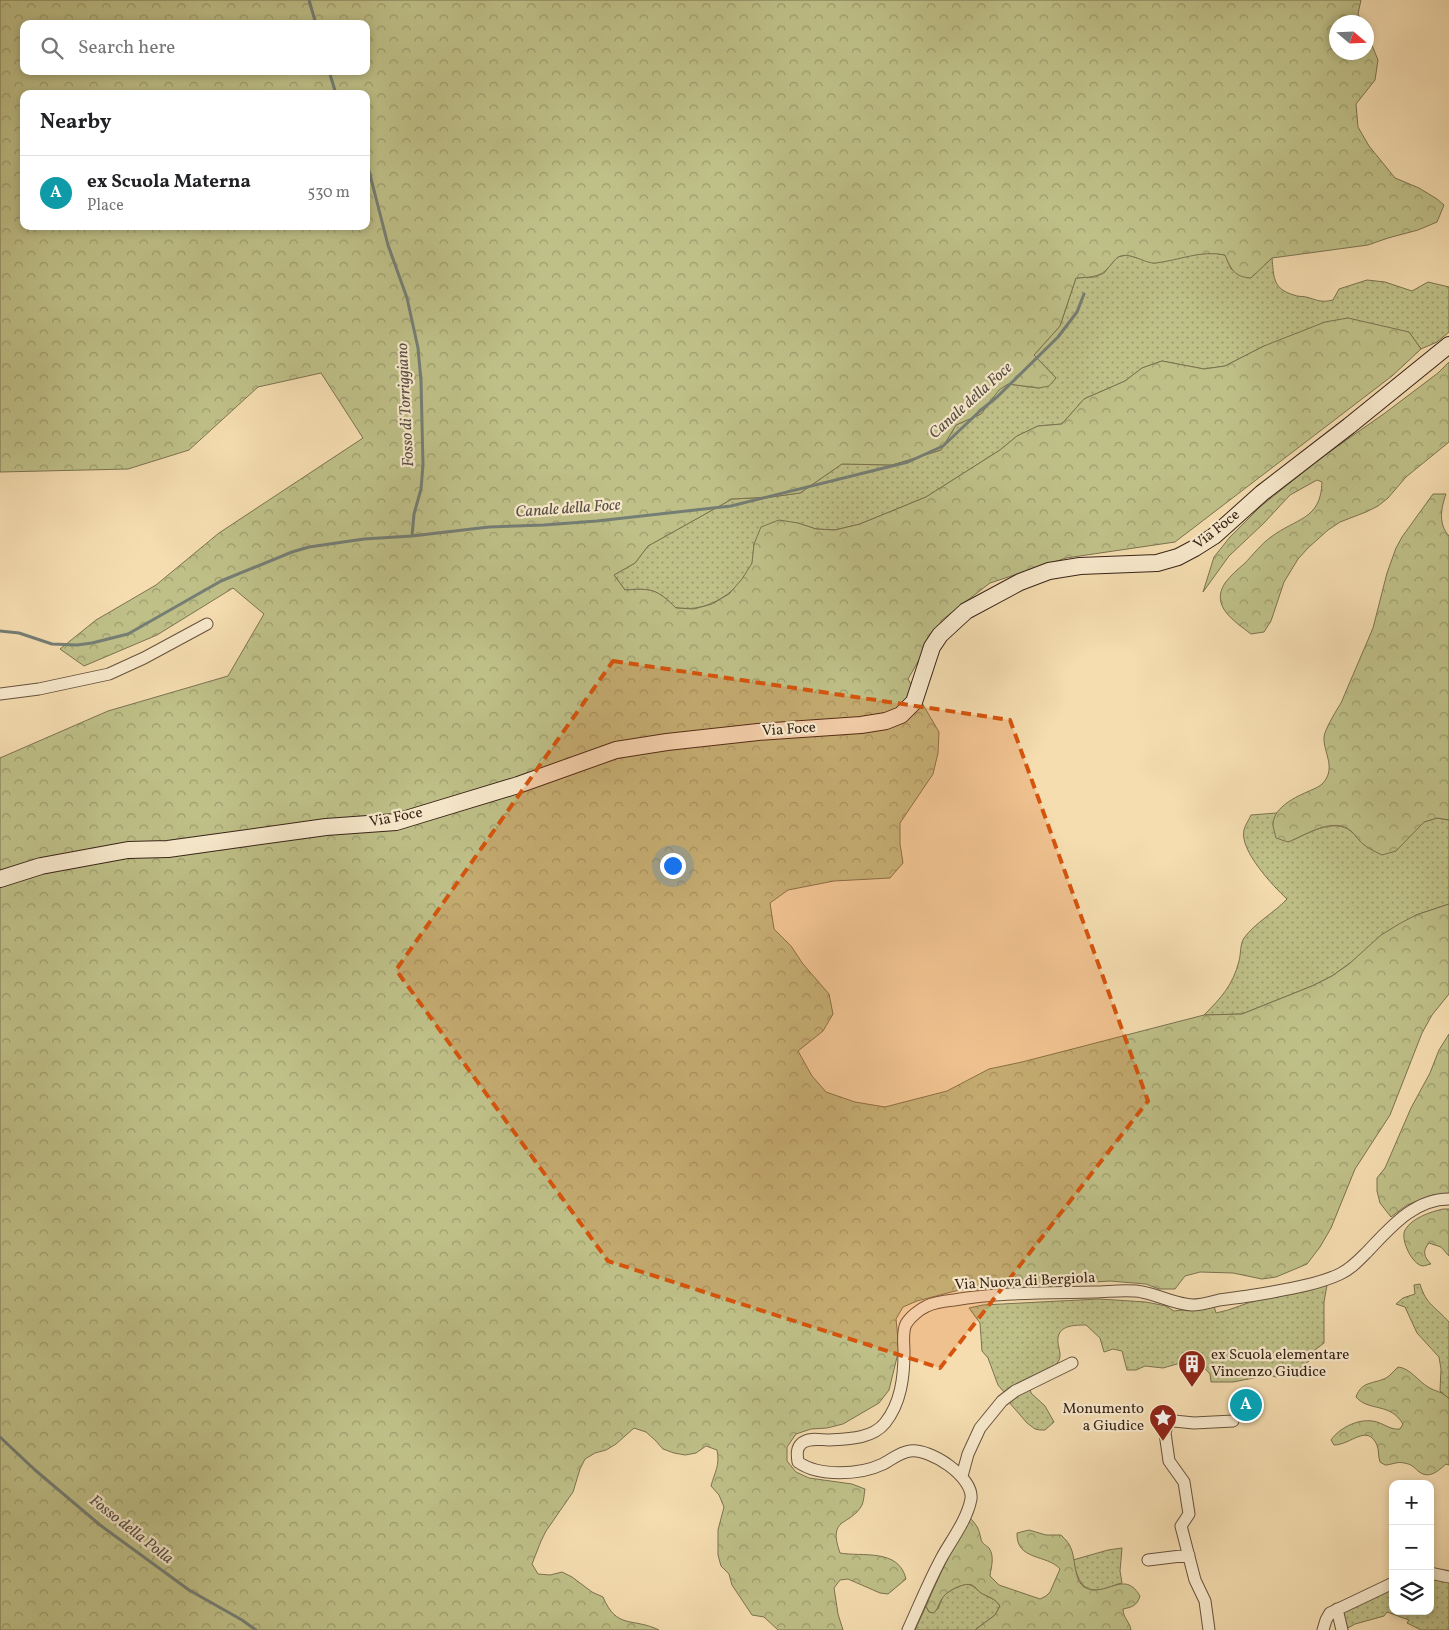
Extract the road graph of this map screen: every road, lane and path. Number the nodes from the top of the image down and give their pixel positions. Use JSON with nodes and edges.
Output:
{"nodes":[{"id":1,"x":1449,"y":345,"type":"edge"},
{"id":2,"x":207,"y":624,"type":"dead end"},
{"id":3,"x":0,"y":694,"type":"edge"},
{"id":4,"x":0,"y":879,"type":"edge"},
{"id":5,"x":1449,"y":1199,"type":"edge"},
{"id":6,"x":1072,"y":1363,"type":"dead end"},
{"id":7,"x":1233,"y":1421,"type":"dead end"},
{"id":8,"x":962,"y":1476,"type":"junction"},
{"id":9,"x":1189,"y":1555,"type":"junction"},
{"id":10,"x":1148,"y":1560,"type":"dead end"},
{"id":11,"x":1434,"y":1574,"type":"edge"},
{"id":12,"x":1449,"y":1577,"type":"edge"},
{"id":13,"x":1389,"y":1585,"type":"edge"},
{"id":14,"x":1337,"y":1609,"type":"junction"},
{"id":15,"x":908,"y":1630,"type":"edge"},
{"id":16,"x":1209,"y":1630,"type":"edge"},
{"id":17,"x":1323,"y":1630,"type":"edge"},
{"id":18,"x":1342,"y":1630,"type":"edge"}],
"edges":[{"from":1,"to":4,"type":"main road","name":"Via Foce"},
{"from":2,"to":3,"type":"street"},
{"from":5,"to":8,"type":"street","name":"Via Nuova di Bergiola"},
{"from":6,"to":8,"type":"street"},
{"from":7,"to":9,"type":"street"},
{"from":8,"to":15,"type":"street"},
{"from":9,"to":10,"type":"street"},
{"from":9,"to":16,"type":"street"},
{"from":11,"to":12,"type":"street"},
{"from":13,"to":14,"type":"street"},
{"from":14,"to":17,"type":"street"},
{"from":14,"to":18,"type":"street"}]}
